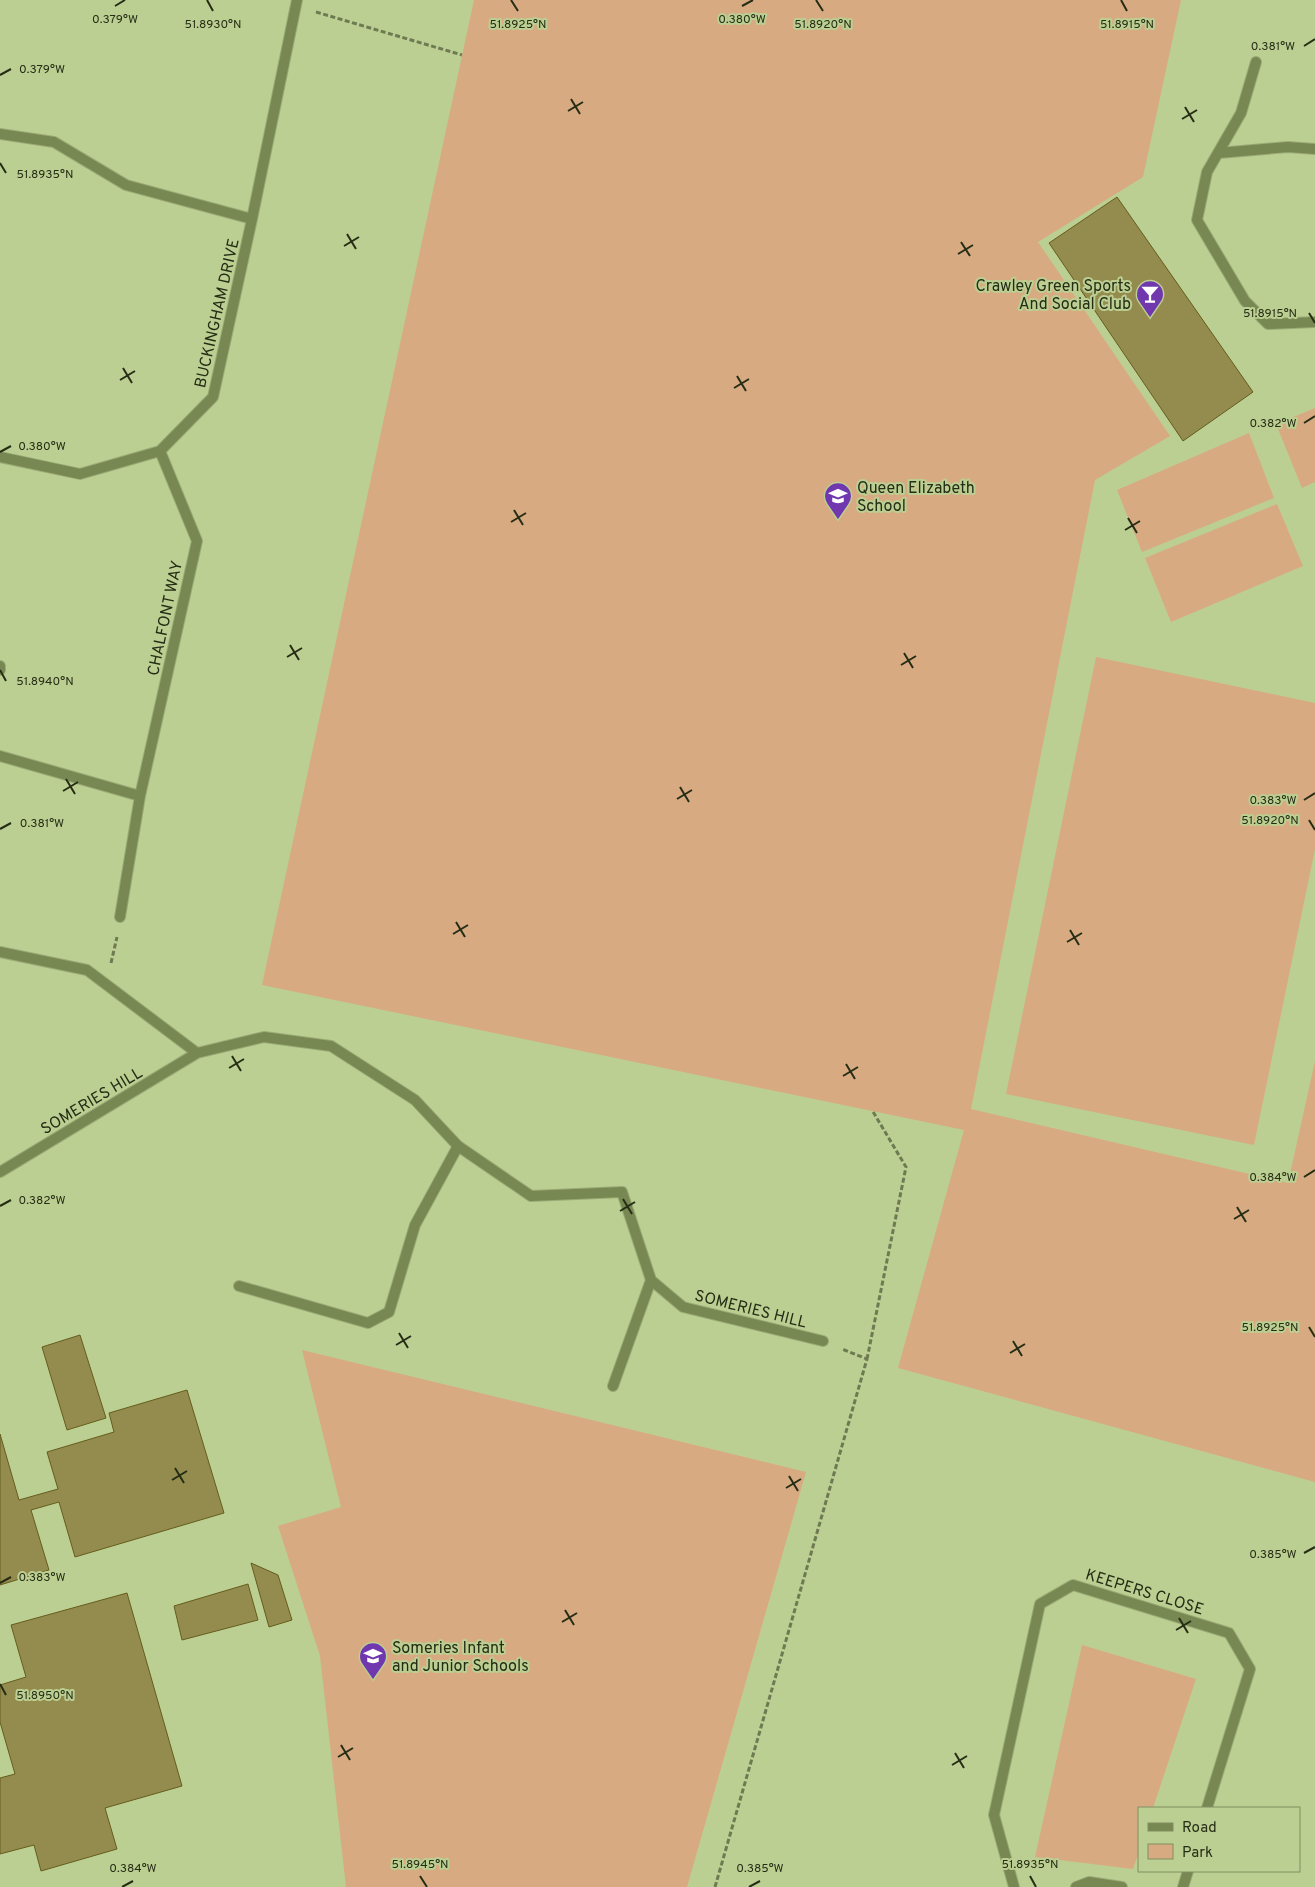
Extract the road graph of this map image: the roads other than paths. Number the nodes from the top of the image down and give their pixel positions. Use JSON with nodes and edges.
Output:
{"nodes":[{"id":1,"x":297,"y":3,"type":"edge"},
{"id":2,"x":1256,"y":62,"type":"dead end"},
{"id":3,"x":0,"y":134,"type":"edge"},
{"id":4,"x":1315,"y":149,"type":"edge"},
{"id":5,"x":1218,"y":152,"type":"junction"},
{"id":6,"x":252,"y":218,"type":"junction"},
{"id":7,"x":1315,"y":322,"type":"edge"},
{"id":8,"x":160,"y":451,"type":"junction"},
{"id":9,"x":0,"y":457,"type":"edge"},
{"id":10,"x":0,"y":756,"type":"edge"},
{"id":11,"x":140,"y":796,"type":"junction"},
{"id":12,"x":120,"y":917,"type":"road end"},
{"id":13,"x":0,"y":952,"type":"edge"},
{"id":14,"x":197,"y":1053,"type":"junction"},
{"id":15,"x":458,"y":1146,"type":"junction"},
{"id":16,"x":0,"y":1172,"type":"edge"},
{"id":17,"x":651,"y":1280,"type":"junction"},
{"id":18,"x":240,"y":1286,"type":"dead end"},
{"id":19,"x":823,"y":1342,"type":"road end"},
{"id":20,"x":613,"y":1386,"type":"dead end"},
{"id":21,"x":1207,"y":1807,"type":"edge"},
{"id":22,"x":1188,"y":1872,"type":"edge"},
{"id":23,"x":1014,"y":1887,"type":"edge"},
{"id":24,"x":1076,"y":1887,"type":"edge"},
{"id":25,"x":1122,"y":1887,"type":"edge"},
{"id":26,"x":1183,"y":1887,"type":"edge"}],
"edges":[{"from":1,"to":6,"type":"street","name":"BUCKINGHAM DRIVE"},
{"from":2,"to":5,"type":"street"},
{"from":3,"to":6,"type":"street"},
{"from":4,"to":5,"type":"street"},
{"from":5,"to":7,"type":"street"},
{"from":6,"to":8,"type":"street","name":"BUCKINGHAM DRIVE"},
{"from":8,"to":9,"type":"street","name":"BUCKINGHAM DRIVE"},
{"from":8,"to":11,"type":"street","name":"CHALFONT WAY"},
{"from":10,"to":11,"type":"street"},
{"from":11,"to":12,"type":"street","name":"CHALFONT WAY"},
{"from":13,"to":14,"type":"street"},
{"from":14,"to":15,"type":"street","name":"SOMERIES HILL"},
{"from":14,"to":16,"type":"street","name":"SOMERIES HILL"},
{"from":15,"to":17,"type":"street","name":"SOMERIES HILL"},
{"from":15,"to":18,"type":"street"},
{"from":17,"to":19,"type":"street","name":"SOMERIES HILL"},
{"from":17,"to":20,"type":"street"},
{"from":21,"to":23,"type":"street","name":"KEEPERS CLOSE"},
{"from":22,"to":26,"type":"street"},
{"from":24,"to":25,"type":"street"}]}
